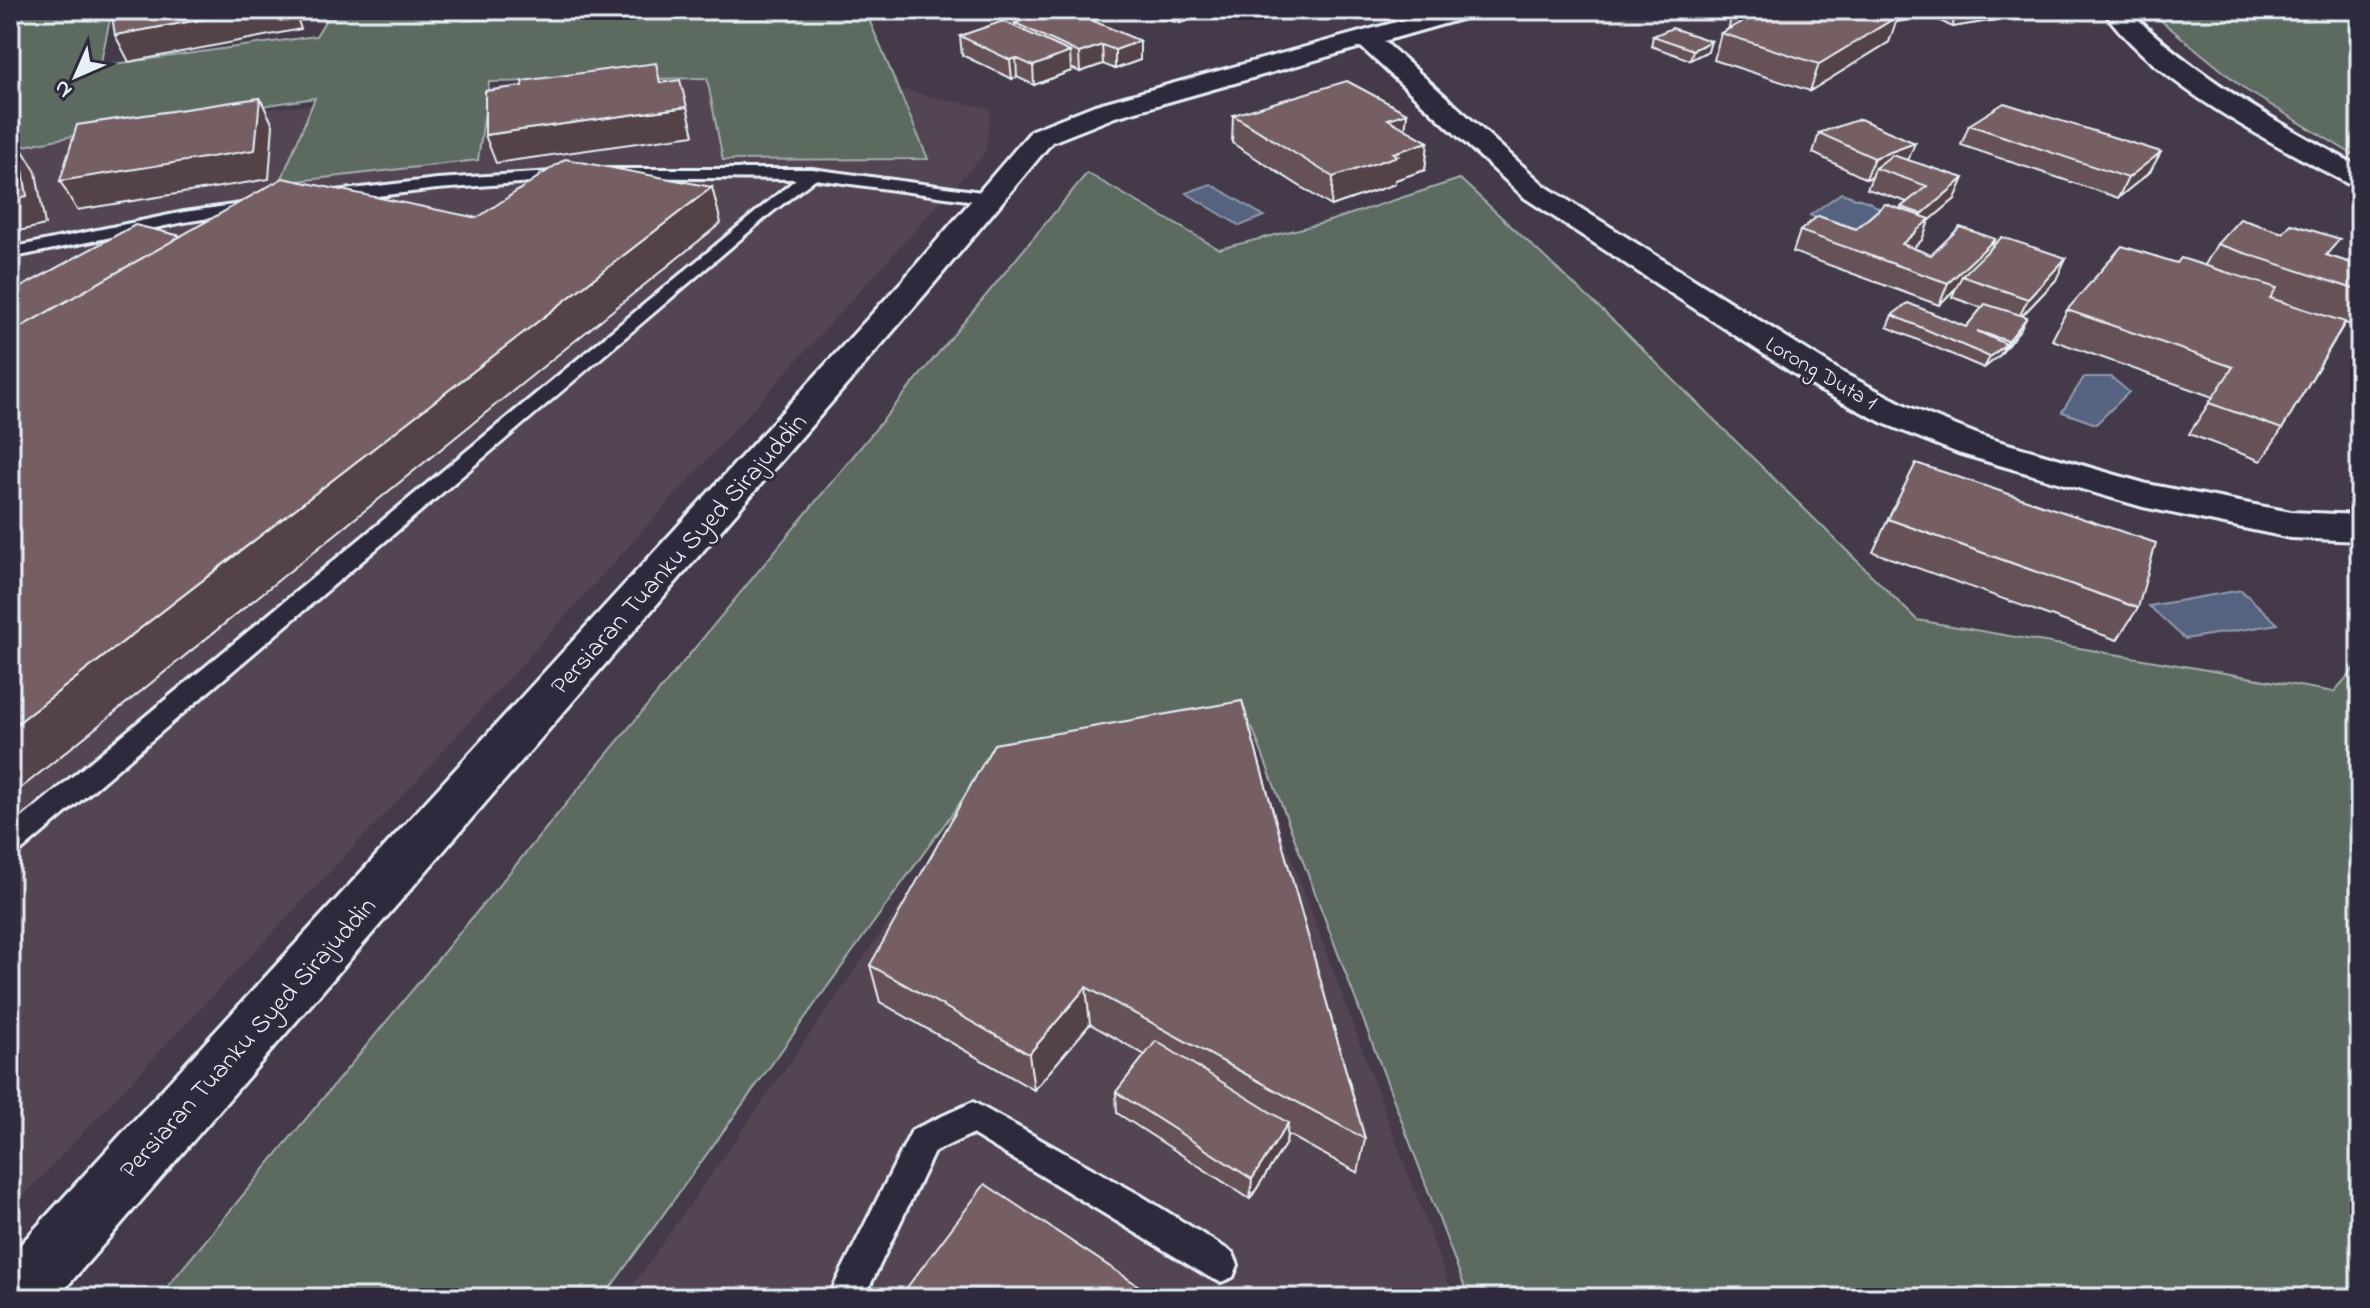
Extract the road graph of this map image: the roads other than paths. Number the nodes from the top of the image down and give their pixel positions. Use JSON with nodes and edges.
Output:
{"nodes":[{"id":1,"x":1467,"y":10,"type":"edge"},
{"id":2,"x":2115,"y":10,"type":"edge"},
{"id":3,"x":1367,"y":39,"type":"junction"},
{"id":4,"x":812,"y":174,"type":"junction"},
{"id":5,"x":2360,"y":179,"type":"edge"},
{"id":6,"x":989,"y":198,"type":"junction"},
{"id":7,"x":315,"y":199,"type":"edge"},
{"id":8,"x":271,"y":205,"type":"edge"},
{"id":9,"x":10,"y":253,"type":"edge"},
{"id":10,"x":2360,"y":528,"type":"edge"},
{"id":11,"x":10,"y":844,"type":"edge"},
{"id":12,"x":1221,"y":1265,"type":"dead end"},
{"id":13,"x":15,"y":1298,"type":"edge"},
{"id":14,"x":846,"y":1298,"type":"edge"}],
"edges":[{"from":1,"to":3,"type":"street","name":"Persiaran Tuanku Syed Sirajuddin"},
{"from":2,"to":5,"type":"street"},
{"from":3,"to":6,"type":"street","name":"Persiaran Tuanku Syed Sirajuddin"},
{"from":3,"to":10,"type":"street","name":"Lorong Duta 1"},
{"from":4,"to":6,"type":"lane"},
{"from":4,"to":7,"type":"lane"},
{"from":4,"to":11,"type":"lane"},
{"from":6,"to":13,"type":"street","name":"Persiaran Tuanku Syed Sirajuddin"},
{"from":8,"to":9,"type":"lane"},
{"from":12,"to":14,"type":"lane"}]}
